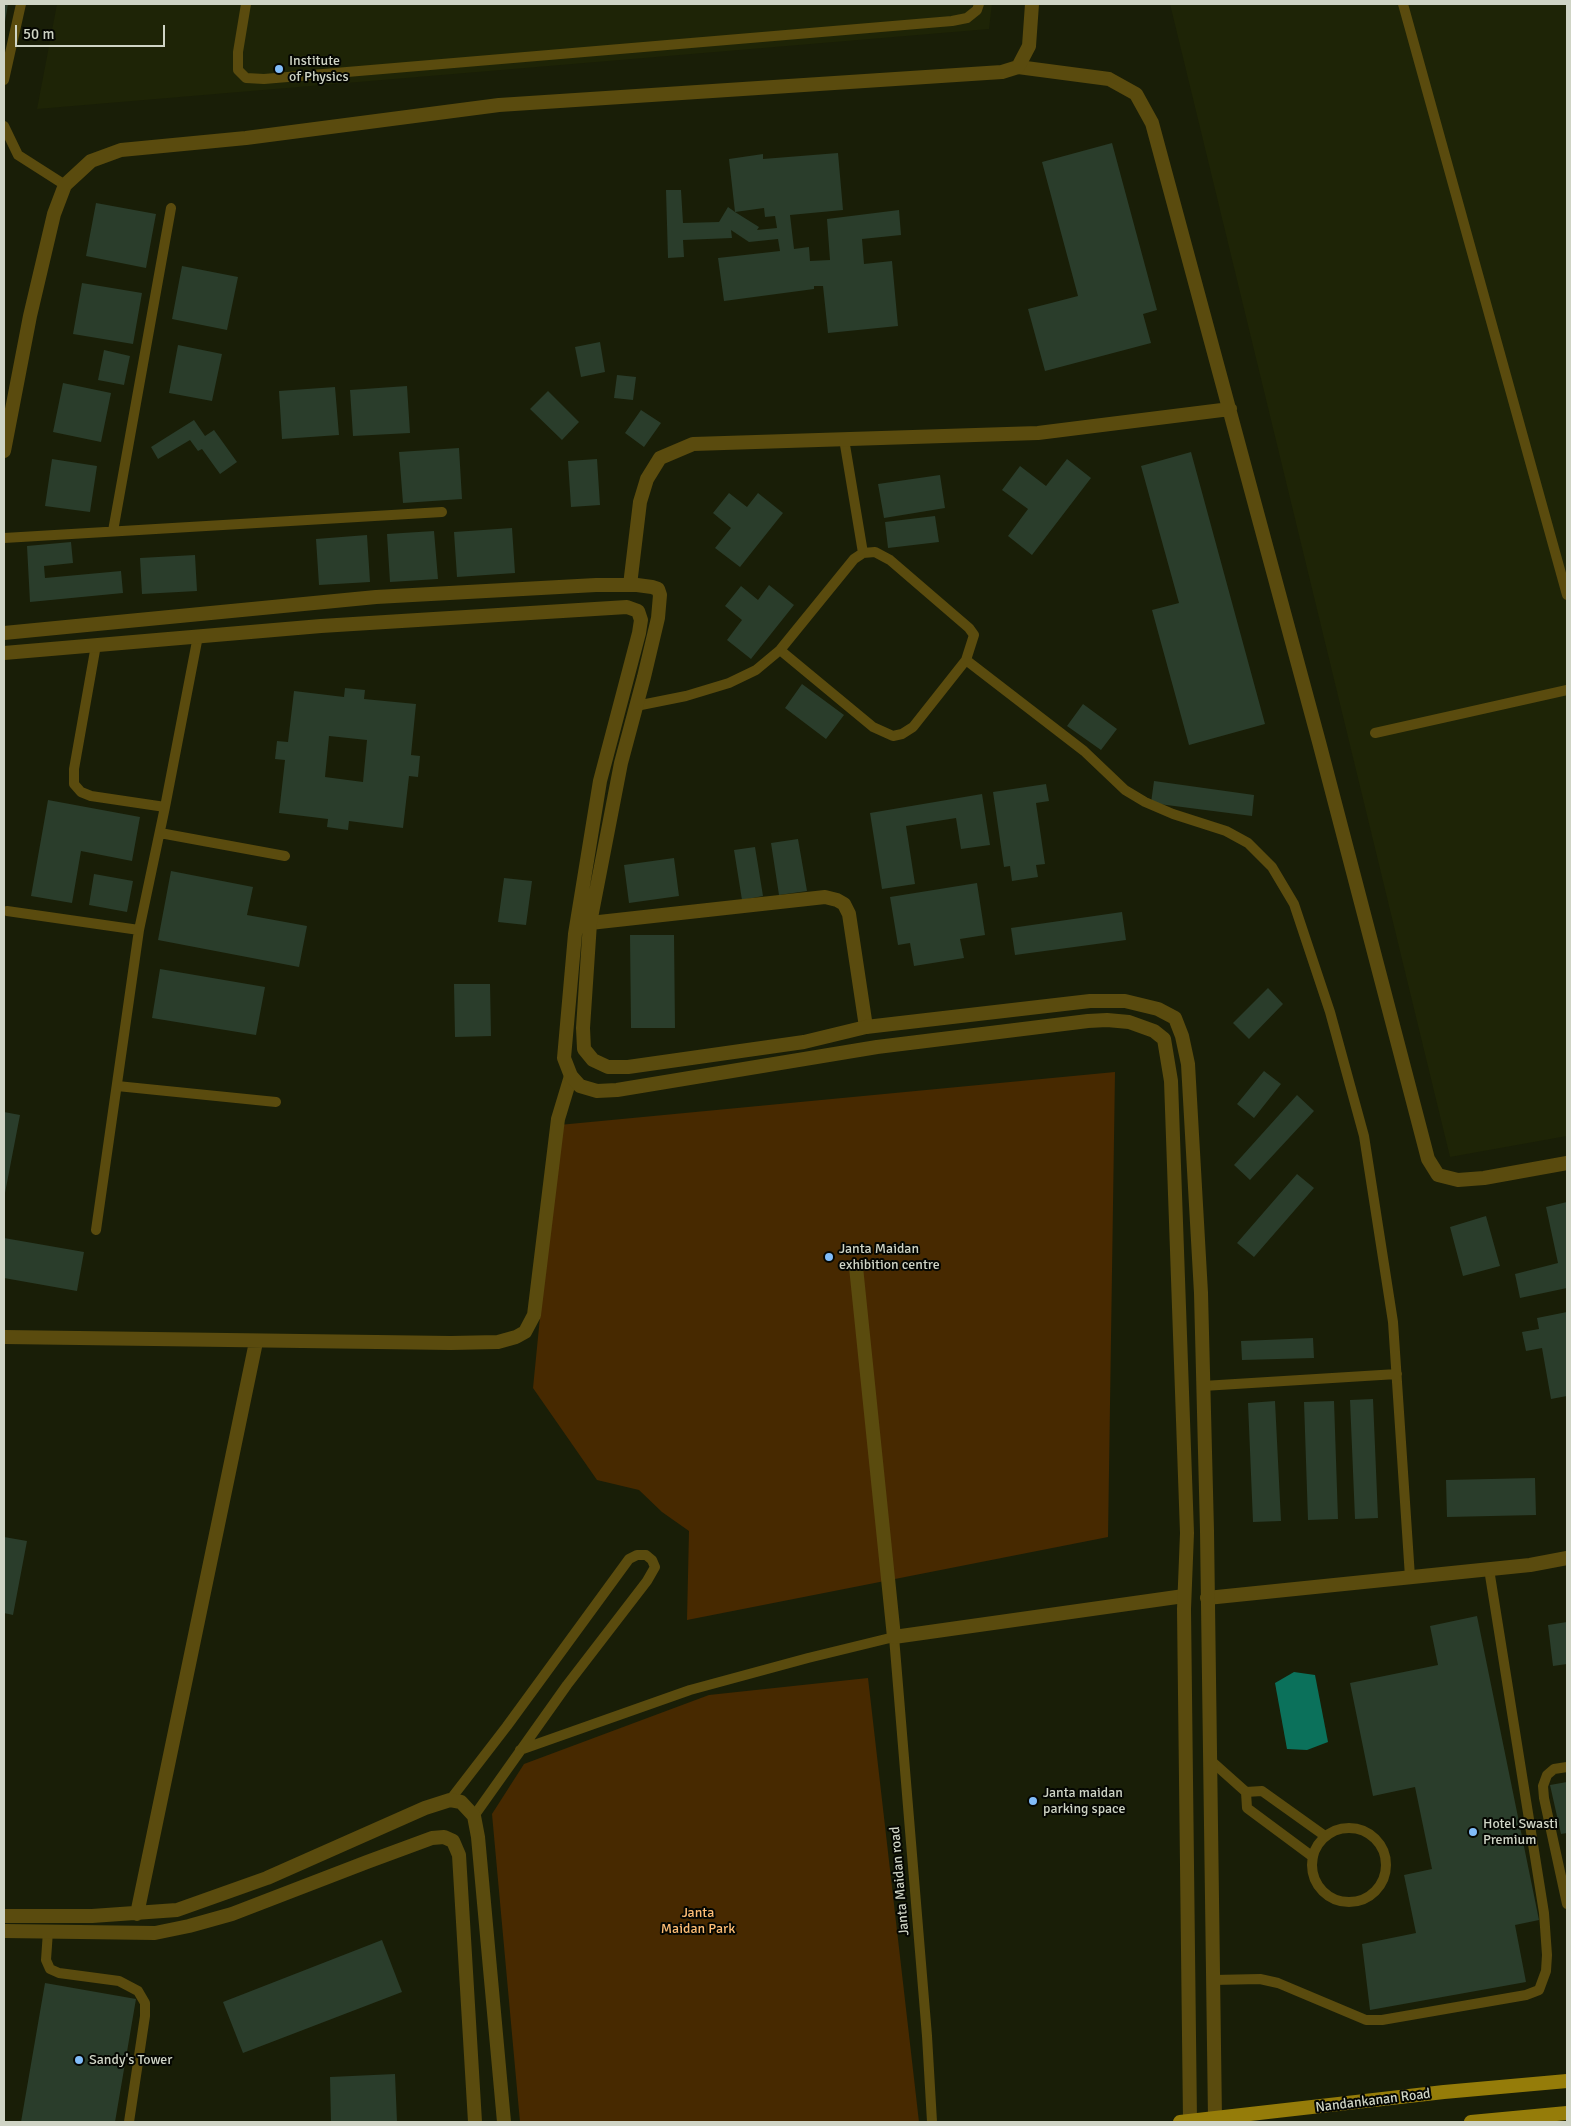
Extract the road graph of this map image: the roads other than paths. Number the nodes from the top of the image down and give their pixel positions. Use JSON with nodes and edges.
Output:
{"nodes":[{"id":1,"x":21,"y":4,"type":"edge"},
{"id":2,"x":246,"y":4,"type":"edge"},
{"id":3,"x":979,"y":4,"type":"edge"},
{"id":4,"x":1032,"y":4,"type":"edge"},
{"id":5,"x":1403,"y":4,"type":"edge"},
{"id":6,"x":1018,"y":67,"type":"junction"},
{"id":7,"x":4,"y":80,"type":"edge"},
{"id":8,"x":4,"y":126,"type":"edge"},
{"id":9,"x":65,"y":185,"type":"junction"},
{"id":10,"x":171,"y":208,"type":"dead end"},
{"id":11,"x":1230,"y":409,"type":"junction"},
{"id":12,"x":844,"y":439,"type":"junction"},
{"id":13,"x":4,"y":451,"type":"edge"},
{"id":14,"x":442,"y":512,"type":"dead end"},
{"id":15,"x":114,"y":531,"type":"junction"},
{"id":16,"x":4,"y":538,"type":"edge"},
{"id":17,"x":863,"y":553,"type":"junction"},
{"id":18,"x":630,"y":585,"type":"junction"},
{"id":19,"x":1567,"y":596,"type":"edge"},
{"id":20,"x":4,"y":633,"type":"edge"},
{"id":21,"x":198,"y":636,"type":"junction"},
{"id":22,"x":96,"y":645,"type":"junction"},
{"id":23,"x":780,"y":650,"type":"junction"},
{"id":24,"x":4,"y":653,"type":"edge"},
{"id":25,"x":966,"y":660,"type":"junction"},
{"id":26,"x":1567,"y":690,"type":"edge"},
{"id":27,"x":636,"y":706,"type":"junction"},
{"id":28,"x":1375,"y":733,"type":"dead end"},
{"id":29,"x":166,"y":807,"type":"junction"},
{"id":30,"x":160,"y":833,"type":"junction"},
{"id":31,"x":285,"y":856,"type":"dead end"},
{"id":32,"x":7,"y":911,"type":"dead end"},
{"id":33,"x":590,"y":923,"type":"junction"},
{"id":34,"x":139,"y":930,"type":"junction"},
{"id":35,"x":866,"y":1027,"type":"junction"},
{"id":36,"x":571,"y":1076,"type":"junction"},
{"id":37,"x":117,"y":1086,"type":"junction"},
{"id":38,"x":276,"y":1102,"type":"dead end"},
{"id":39,"x":1567,"y":1163,"type":"edge"},
{"id":40,"x":96,"y":1230,"type":"dead end"},
{"id":41,"x":856,"y":1266,"type":"dead end"},
{"id":42,"x":4,"y":1337,"type":"edge"},
{"id":43,"x":256,"y":1342,"type":"junction"},
{"id":44,"x":1397,"y":1374,"type":"junction"},
{"id":45,"x":1203,"y":1386,"type":"junction"},
{"id":46,"x":1567,"y":1558,"type":"edge"},
{"id":47,"x":1489,"y":1569,"type":"junction"},
{"id":48,"x":1410,"y":1577,"type":"junction"},
{"id":49,"x":1184,"y":1596,"type":"junction"},
{"id":50,"x":1207,"y":1598,"type":"junction"},
{"id":51,"x":894,"y":1637,"type":"junction"},
{"id":52,"x":520,"y":1750,"type":"junction"},
{"id":53,"x":1209,"y":1759,"type":"junction"},
{"id":54,"x":1567,"y":1767,"type":"edge"},
{"id":55,"x":1246,"y":1792,"type":"junction"},
{"id":56,"x":450,"y":1800,"type":"junction"},
{"id":57,"x":474,"y":1816,"type":"junction"},
{"id":58,"x":1325,"y":1836,"type":"junction"},
{"id":59,"x":1313,"y":1857,"type":"junction"},
{"id":60,"x":1567,"y":1904,"type":"edge"},
{"id":61,"x":137,"y":1914,"type":"junction"},
{"id":62,"x":4,"y":1916,"type":"edge"},
{"id":63,"x":4,"y":1930,"type":"edge"},
{"id":64,"x":48,"y":1931,"type":"junction"},
{"id":65,"x":1213,"y":1980,"type":"junction"},
{"id":66,"x":1567,"y":2081,"type":"edge"},
{"id":67,"x":1567,"y":2113,"type":"edge"},
{"id":68,"x":1215,"y":2119,"type":"junction"},
{"id":69,"x":129,"y":2122,"type":"edge"},
{"id":70,"x":475,"y":2122,"type":"edge"},
{"id":71,"x":504,"y":2122,"type":"edge"},
{"id":72,"x":932,"y":2122,"type":"edge"},
{"id":73,"x":1185,"y":2122,"type":"edge"},
{"id":74,"x":1471,"y":2122,"type":"edge"}],
"edges":[{"from":1,"to":7,"type":"lane"},
{"from":2,"to":3,"type":"lane"},
{"from":4,"to":6,"type":"street"},
{"from":5,"to":19,"type":"lane"},
{"from":6,"to":9,"type":"street"},
{"from":6,"to":11,"type":"street"},
{"from":8,"to":9,"type":"lane"},
{"from":9,"to":13,"type":"street"},
{"from":10,"to":15,"type":"lane"},
{"from":11,"to":12,"type":"street"},
{"from":11,"to":39,"type":"street"},
{"from":12,"to":17,"type":"lane"},
{"from":12,"to":18,"type":"street"},
{"from":14,"to":15,"type":"lane"},
{"from":15,"to":16,"type":"lane"},
{"from":17,"to":23,"type":"lane"},
{"from":17,"to":25,"type":"lane"},
{"from":18,"to":20,"type":"street"},
{"from":18,"to":27,"type":"street"},
{"from":21,"to":22,"type":"street"},
{"from":21,"to":29,"type":"lane"},
{"from":21,"to":36,"type":"street"},
{"from":22,"to":24,"type":"street"},
{"from":22,"to":29,"type":"lane"},
{"from":23,"to":25,"type":"lane"},
{"from":23,"to":27,"type":"lane"},
{"from":25,"to":44,"type":"lane"},
{"from":26,"to":28,"type":"lane"},
{"from":27,"to":33,"type":"street"},
{"from":29,"to":30,"type":"lane"},
{"from":30,"to":31,"type":"lane"},
{"from":30,"to":34,"type":"lane"},
{"from":32,"to":34,"type":"lane"},
{"from":33,"to":35,"type":"street"},
{"from":33,"to":35,"type":"street"},
{"from":34,"to":37,"type":"lane"},
{"from":35,"to":45,"type":"street"},
{"from":36,"to":43,"type":"street"},
{"from":36,"to":49,"type":"street"},
{"from":37,"to":38,"type":"lane"},
{"from":37,"to":40,"type":"lane"},
{"from":41,"to":51,"type":"street"},
{"from":42,"to":43,"type":"street"},
{"from":43,"to":61,"type":"street"},
{"from":44,"to":45,"type":"lane"},
{"from":44,"to":48,"type":"lane"},
{"from":45,"to":50,"type":"street"},
{"from":46,"to":47,"type":"street"},
{"from":47,"to":48,"type":"street"},
{"from":47,"to":65,"type":"lane"},
{"from":48,"to":50,"type":"street"},
{"from":49,"to":51,"type":"street"},
{"from":49,"to":73,"type":"street"},
{"from":50,"to":53,"type":"street"},
{"from":51,"to":52,"type":"lane"},
{"from":51,"to":72,"type":"lane","name":"Janta Maidan road"},
{"from":52,"to":56,"type":"lane"},
{"from":52,"to":57,"type":"lane"},
{"from":53,"to":55,"type":"lane"},
{"from":53,"to":65,"type":"street"},
{"from":54,"to":60,"type":"lane"},
{"from":55,"to":58,"type":"lane"},
{"from":55,"to":59,"type":"lane"},
{"from":56,"to":57,"type":"street"},
{"from":56,"to":61,"type":"street"},
{"from":57,"to":71,"type":"street"},
{"from":58,"to":59,"type":"lane"},
{"from":58,"to":59,"type":"lane"},
{"from":61,"to":62,"type":"street"},
{"from":63,"to":64,"type":"street"},
{"from":64,"to":69,"type":"lane"},
{"from":64,"to":70,"type":"street"},
{"from":65,"to":68,"type":"street"},
{"from":66,"to":68,"type":"main road","name":"Nandankanan Road"},
{"from":67,"to":74,"type":"main road"},
{"from":68,"to":73,"type":"main road","name":"Nandankanan Road"}]}
